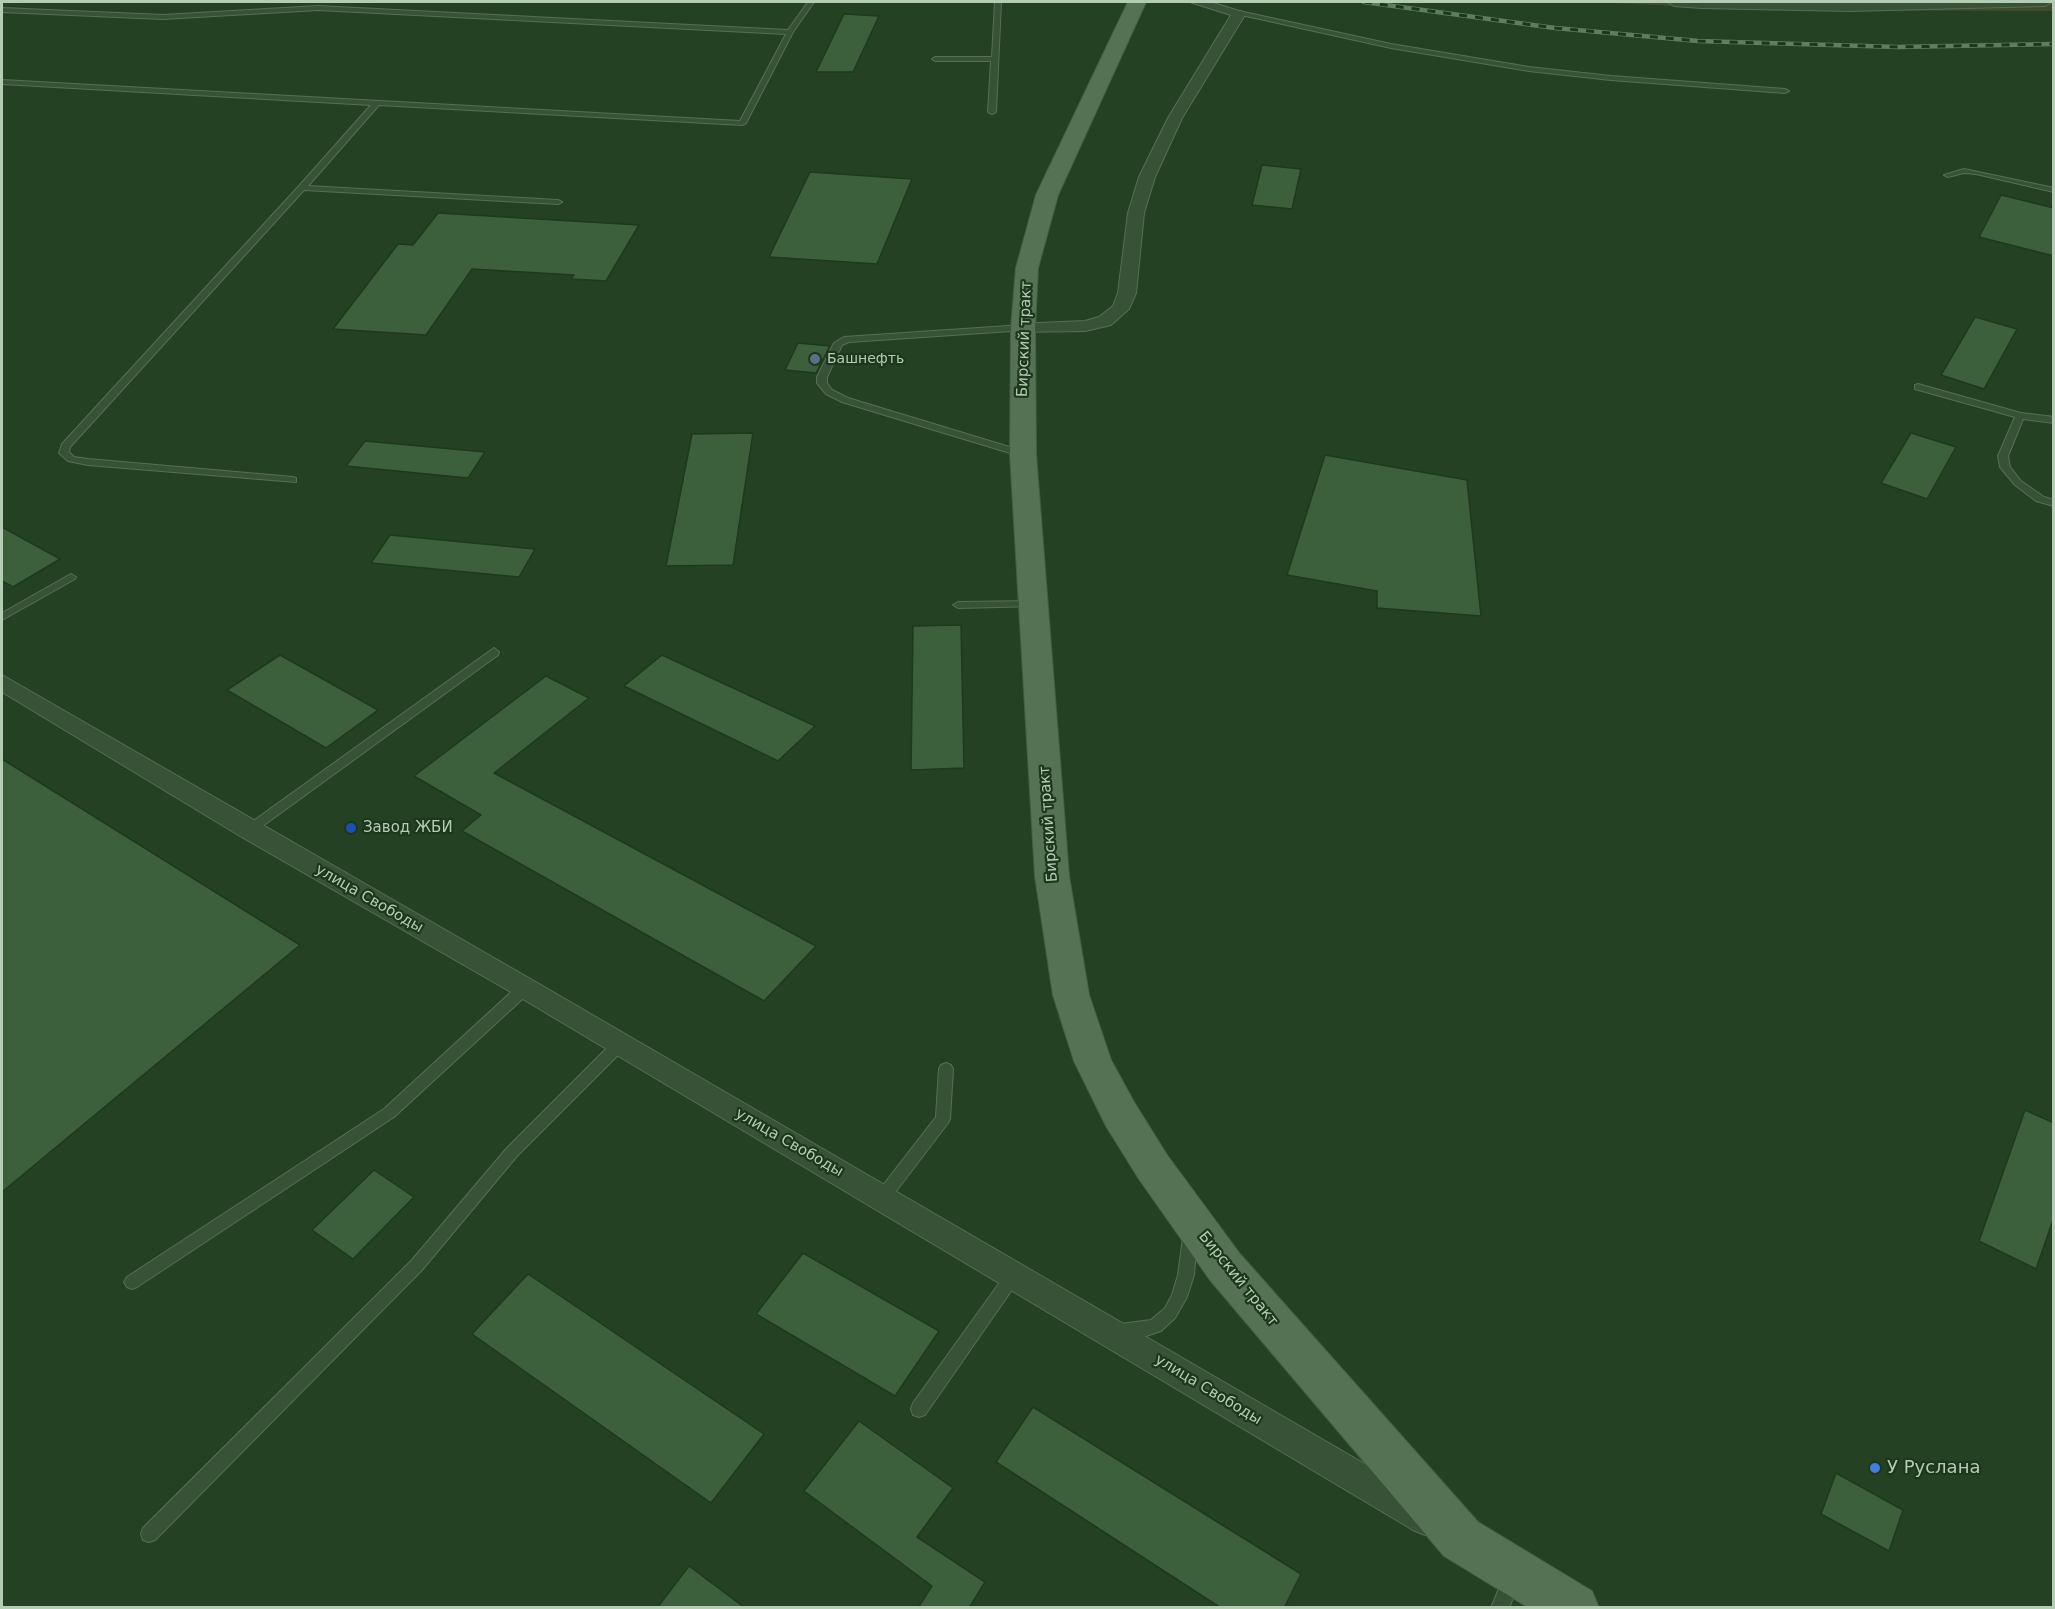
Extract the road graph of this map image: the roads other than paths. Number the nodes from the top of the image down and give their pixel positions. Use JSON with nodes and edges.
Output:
{"nodes":[{"id":1,"x":812,"y":2,"type":"edge"},
{"id":2,"x":998,"y":2,"type":"edge"},
{"id":3,"x":1137,"y":2,"type":"edge"},
{"id":4,"x":1197,"y":2,"type":"edge"},
{"id":5,"x":1674,"y":2,"type":"edge"},
{"id":6,"x":2045,"y":2,"type":"edge"},
{"id":7,"x":1702,"y":3,"type":"edge"},
{"id":8,"x":1852,"y":4,"type":"edge"},
{"id":9,"x":2,"y":9,"type":"edge"},
{"id":10,"x":1239,"y":13,"type":"junction"},
{"id":11,"x":790,"y":32,"type":"junction"},
{"id":12,"x":935,"y":59,"type":"dead end"},
{"id":13,"x":993,"y":59,"type":"junction"},
{"id":14,"x":2,"y":82,"type":"edge"},
{"id":15,"x":1785,"y":91,"type":"dead end"},
{"id":16,"x":377,"y":103,"type":"junction"},
{"id":17,"x":992,"y":112,"type":"dead end"},
{"id":18,"x":1948,"y":175,"type":"dead end"},
{"id":19,"x":302,"y":188,"type":"junction"},
{"id":20,"x":2054,"y":190,"type":"edge"},
{"id":21,"x":558,"y":202,"type":"dead end"},
{"id":22,"x":1023,"y":328,"type":"junction"},
{"id":23,"x":1918,"y":387,"type":"dead end"},
{"id":24,"x":2020,"y":416,"type":"junction"},
{"id":25,"x":2054,"y":420,"type":"edge"},
{"id":26,"x":1023,"y":454,"type":"junction"},
{"id":27,"x":293,"y":480,"type":"dead end"},
{"id":28,"x":2054,"y":502,"type":"edge"},
{"id":29,"x":71,"y":577,"type":"dead end"},
{"id":30,"x":1034,"y":604,"type":"junction"},
{"id":31,"x":958,"y":606,"type":"dead end"},
{"id":32,"x":2,"y":617,"type":"edge"},
{"id":33,"x":494,"y":651,"type":"dead end"},
{"id":34,"x":2,"y":682,"type":"edge"},
{"id":35,"x":249,"y":830,"type":"junction"},
{"id":36,"x":525,"y":988,"type":"junction"},
{"id":37,"x":620,"y":1044,"type":"junction"},
{"id":38,"x":946,"y":1069,"type":"dead end"},
{"id":39,"x":882,"y":1198,"type":"junction"},
{"id":40,"x":1188,"y":1215,"type":"junction"},
{"id":41,"x":1013,"y":1276,"type":"junction"},
{"id":42,"x":132,"y":1282,"type":"dead end"},
{"id":43,"x":1102,"y":1328,"type":"junction"},
{"id":44,"x":919,"y":1409,"type":"dead end"},
{"id":45,"x":149,"y":1534,"type":"dead end"},
{"id":46,"x":1461,"y":1539,"type":"junction"},
{"id":47,"x":1507,"y":1590,"type":"edge"},
{"id":48,"x":1575,"y":1608,"type":"edge"}],
"edges":[{"from":1,"to":11,"type":"lane"},
{"from":2,"to":13,"type":"lane"},
{"from":3,"to":22,"type":"main road","name":"Бирский тракт"},
{"from":4,"to":10,"type":"street"},
{"from":5,"to":7,"type":"street"},
{"from":6,"to":8,"type":"street"},
{"from":7,"to":8,"type":"street"},
{"from":9,"to":11,"type":"lane"},
{"from":10,"to":15,"type":"lane"},
{"from":10,"to":22,"type":"street"},
{"from":11,"to":16,"type":"lane"},
{"from":12,"to":13,"type":"lane"},
{"from":13,"to":17,"type":"lane"},
{"from":14,"to":16,"type":"lane"},
{"from":16,"to":19,"type":"lane"},
{"from":18,"to":20,"type":"lane"},
{"from":19,"to":21,"type":"lane"},
{"from":19,"to":27,"type":"lane"},
{"from":22,"to":26,"type":"main road","name":"Бирский тракт"},
{"from":22,"to":26,"type":"lane"},
{"from":23,"to":24,"type":"lane"},
{"from":24,"to":25,"type":"lane"},
{"from":24,"to":28,"type":"lane"},
{"from":26,"to":30,"type":"main road","name":"Бирский тракт"},
{"from":29,"to":32,"type":"lane"},
{"from":30,"to":31,"type":"lane"},
{"from":30,"to":40,"type":"main road","name":"Бирский тракт"},
{"from":33,"to":35,"type":"lane"},
{"from":34,"to":35,"type":"street","name":"улица Свободы"},
{"from":35,"to":36,"type":"street","name":"улица Свободы"},
{"from":36,"to":37,"type":"street","name":"улица Свободы"},
{"from":36,"to":42,"type":"lane"},
{"from":37,"to":39,"type":"street","name":"улица Свободы"},
{"from":37,"to":45,"type":"lane"},
{"from":38,"to":39,"type":"lane"},
{"from":39,"to":41,"type":"street","name":"улица Свободы"},
{"from":40,"to":43,"type":"lane"},
{"from":40,"to":46,"type":"main road","name":"Бирский тракт"},
{"from":41,"to":43,"type":"street","name":"улица Свободы"},
{"from":41,"to":44,"type":"lane"},
{"from":43,"to":46,"type":"street","name":"улица Свободы"},
{"from":46,"to":47,"type":"main road","name":"улица Свободы"},
{"from":47,"to":48,"type":"main road","name":"улица Свободы"}]}
